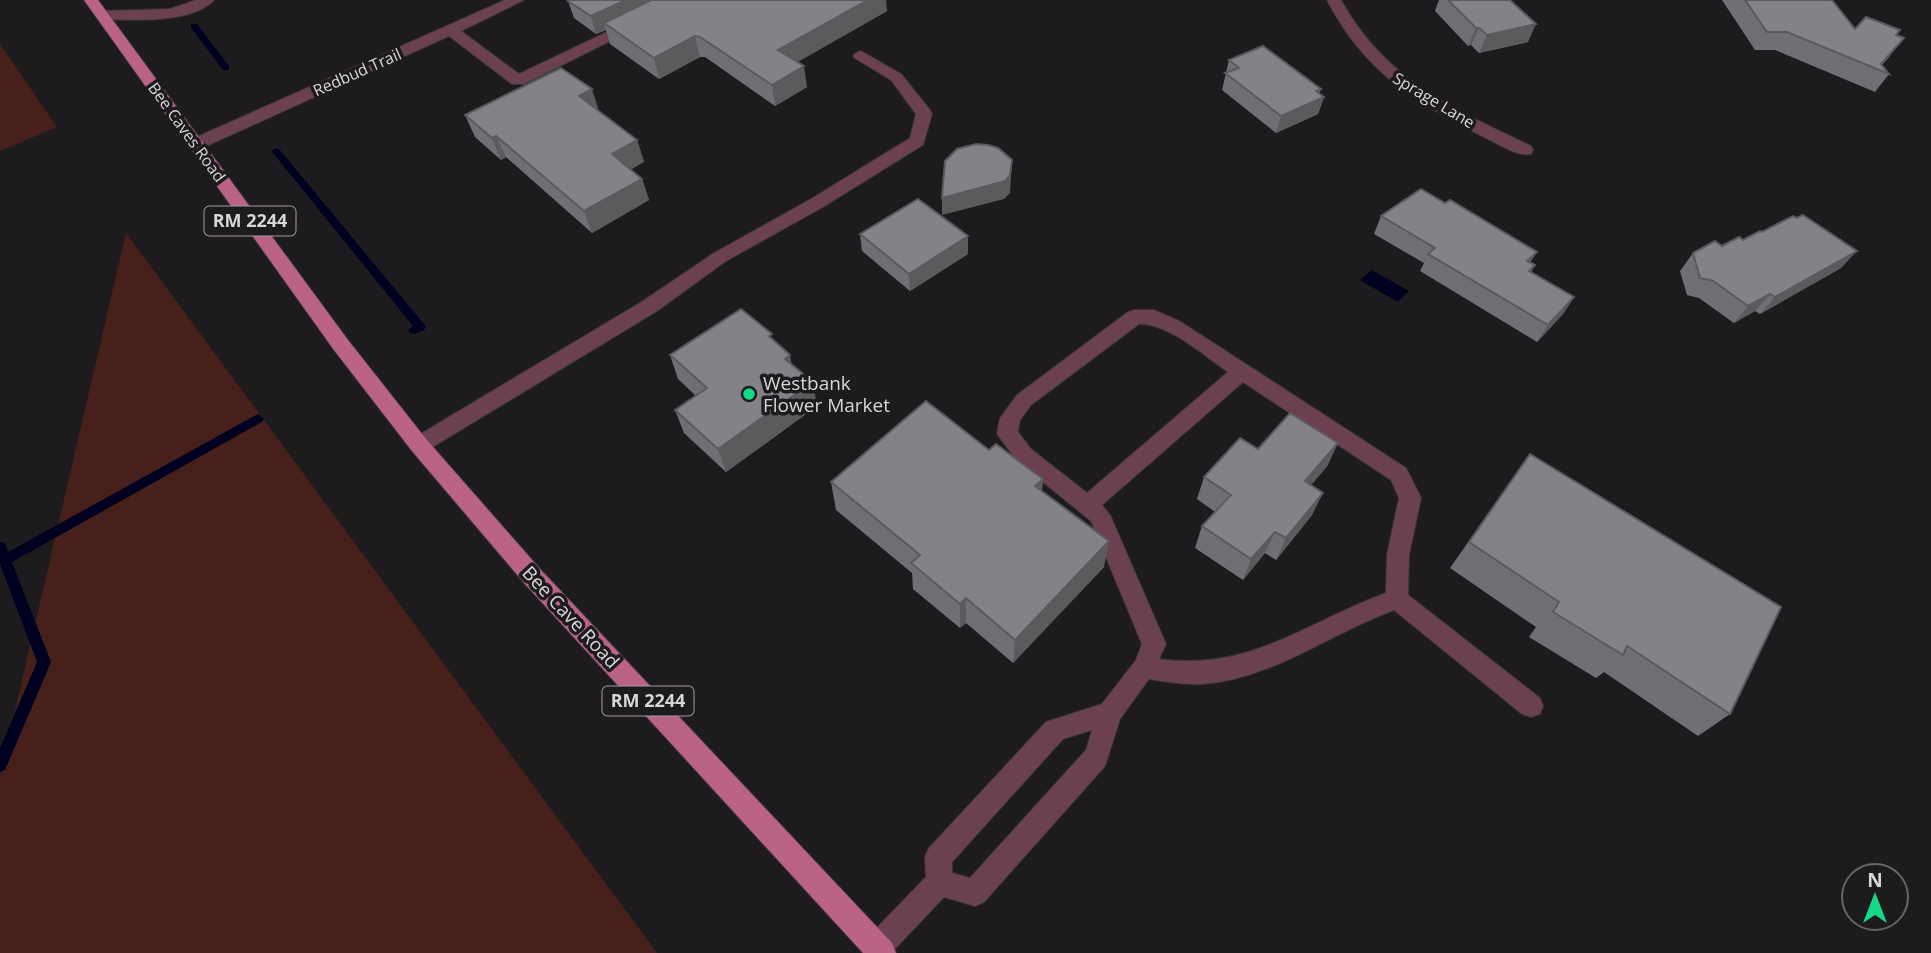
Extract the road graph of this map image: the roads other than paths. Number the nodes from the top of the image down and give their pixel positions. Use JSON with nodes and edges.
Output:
{"nodes":[{"id":1,"x":91,"y":0,"type":"edge"},
{"id":2,"x":207,"y":0,"type":"edge"},
{"id":3,"x":516,"y":0,"type":"edge"},
{"id":4,"x":685,"y":0,"type":"edge"},
{"id":5,"x":1334,"y":0,"type":"edge"},
{"id":6,"x":102,"y":15,"type":"junction"},
{"id":7,"x":450,"y":30,"type":"junction"},
{"id":8,"x":861,"y":56,"type":"dead end"},
{"id":9,"x":196,"y":144,"type":"junction"},
{"id":10,"x":1525,"y":150,"type":"dead end"},
{"id":11,"x":306,"y":298,"type":"joint"},
{"id":12,"x":1242,"y":371,"type":"junction"},
{"id":13,"x":419,"y":445,"type":"junction"},
{"id":14,"x":1087,"y":506,"type":"junction"},
{"id":15,"x":1397,"y":599,"type":"junction"},
{"id":16,"x":1144,"y":667,"type":"junction"},
{"id":17,"x":1531,"y":706,"type":"dead end"},
{"id":18,"x":1110,"y":713,"type":"junction"},
{"id":19,"x":940,"y":881,"type":"junction"},
{"id":20,"x":879,"y":950,"type":"edge"}],
"edges":[{"from":1,"to":6,"type":"main road","name":"Bee Caves Road","number":"RM 2244"},
{"from":2,"to":6,"type":"street"},
{"from":3,"to":7,"type":"street","name":"Redbud Trail"},
{"from":4,"to":7,"type":"street"},
{"from":5,"to":10,"type":"street","name":"Sprage Lane"},
{"from":6,"to":9,"type":"main road","name":"Bee Caves Road","number":"RM 2244"},
{"from":7,"to":9,"type":"street","name":"Redbud Trail"},
{"from":8,"to":13,"type":"street"},
{"from":9,"to":11,"type":"main road","name":"Bee Caves Road","number":"RM 2244"},
{"from":11,"to":13,"type":"main road","name":"Bee Cave Road","number":"RM 2244"},
{"from":12,"to":14,"type":"street"},
{"from":12,"to":14,"type":"street"},
{"from":12,"to":15,"type":"street"},
{"from":13,"to":20,"type":"main road","name":"Bee Cave Road","number":"RM 2244"},
{"from":14,"to":16,"type":"street"},
{"from":15,"to":16,"type":"street"},
{"from":15,"to":17,"type":"street"},
{"from":16,"to":18,"type":"street"},
{"from":18,"to":19,"type":"street"},
{"from":18,"to":19,"type":"street"},
{"from":19,"to":20,"type":"street"}]}
